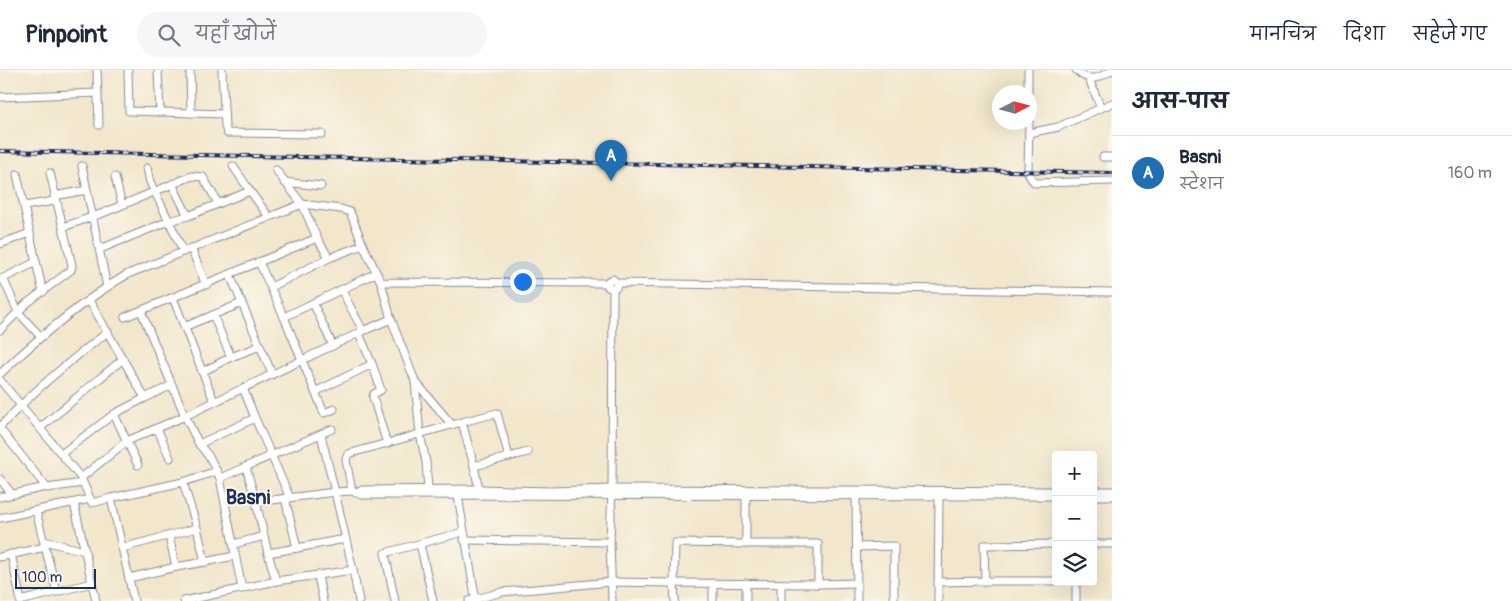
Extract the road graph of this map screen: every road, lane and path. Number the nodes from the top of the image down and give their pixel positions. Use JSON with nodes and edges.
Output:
{"nodes":[{"id":1,"x":97,"y":70,"type":"edge"},
{"id":2,"x":128,"y":70,"type":"edge"},
{"id":3,"x":158,"y":70,"type":"edge"},
{"id":4,"x":190,"y":70,"type":"edge"},
{"id":5,"x":222,"y":70,"type":"edge"},
{"id":6,"x":1028,"y":70,"type":"edge"},
{"id":7,"x":1076,"y":70,"type":"edge"},
{"id":8,"x":1112,"y":70,"type":"edge"},
{"id":9,"x":1089,"y":79,"type":"junction"},
{"id":10,"x":1028,"y":85,"type":"edge"},
{"id":11,"x":98,"y":93,"type":"junction"},
{"id":12,"x":0,"y":97,"type":"edge"},
{"id":13,"x":1112,"y":103,"type":"edge"},
{"id":14,"x":1101,"y":108,"type":"junction"},
{"id":15,"x":160,"y":112,"type":"junction"},
{"id":16,"x":191,"y":113,"type":"junction"},
{"id":17,"x":224,"y":114,"type":"junction"},
{"id":18,"x":99,"y":125,"type":"dead end"},
{"id":19,"x":1029,"y":133,"type":"joint"},
{"id":20,"x":322,"y":134,"type":"dead end"},
{"id":21,"x":1103,"y":157,"type":"dead end"},
{"id":22,"x":1112,"y":157,"type":"edge"},
{"id":23,"x":82,"y":166,"type":"dead end"},
{"id":24,"x":233,"y":166,"type":"dead end"},
{"id":25,"x":147,"y":168,"type":"dead end"},
{"id":26,"x":276,"y":170,"type":"dead end"},
{"id":27,"x":50,"y":173,"type":"dead end"},
{"id":28,"x":17,"y":174,"type":"dead end"},
{"id":29,"x":115,"y":177,"type":"dead end"},
{"id":30,"x":1112,"y":181,"type":"edge"},
{"id":31,"x":284,"y":182,"type":"junction"},
{"id":32,"x":172,"y":184,"type":"junction"},
{"id":33,"x":321,"y":186,"type":"dead end"},
{"id":34,"x":87,"y":190,"type":"junction"},
{"id":35,"x":250,"y":190,"type":"junction"},
{"id":36,"x":156,"y":191,"type":"junction"},
{"id":37,"x":55,"y":198,"type":"junction"},
{"id":38,"x":218,"y":204,"type":"junction"},
{"id":39,"x":302,"y":204,"type":"junction"},
{"id":40,"x":122,"y":205,"type":"junction"},
{"id":41,"x":24,"y":206,"type":"junction"},
{"id":42,"x":188,"y":216,"type":"junction"},
{"id":43,"x":92,"y":217,"type":"junction"},
{"id":44,"x":269,"y":217,"type":"junction"},
{"id":45,"x":169,"y":221,"type":"junction"},
{"id":46,"x":63,"y":227,"type":"junction"},
{"id":47,"x":30,"y":233,"type":"junction"},
{"id":48,"x":317,"y":238,"type":"junction"},
{"id":49,"x":0,"y":244,"type":"edge"},
{"id":50,"x":363,"y":245,"type":"junction"},
{"id":51,"x":100,"y":248,"type":"junction"},
{"id":52,"x":191,"y":248,"type":"junction"},
{"id":53,"x":183,"y":251,"type":"junction"},
{"id":54,"x":329,"y":258,"type":"junction"},
{"id":55,"x":36,"y":262,"type":"junction"},
{"id":56,"x":260,"y":262,"type":"junction"},
{"id":57,"x":230,"y":274,"type":"junction"},
{"id":58,"x":376,"y":274,"type":"junction"},
{"id":59,"x":2,"y":279,"type":"edge"},
{"id":60,"x":381,"y":282,"type":"junction"},
{"id":61,"x":206,"y":285,"type":"junction"},
{"id":62,"x":612,"y":285,"type":"junction"},
{"id":63,"x":107,"y":287,"type":"junction"},
{"id":64,"x":271,"y":287,"type":"junction"},
{"id":65,"x":342,"y":290,"type":"junction"},
{"id":66,"x":43,"y":292,"type":"junction"},
{"id":67,"x":1112,"y":292,"type":"edge"},
{"id":68,"x":173,"y":298,"type":"junction"},
{"id":69,"x":89,"y":300,"type":"junction"},
{"id":70,"x":242,"y":303,"type":"junction"},
{"id":71,"x":313,"y":303,"type":"junction"},
{"id":72,"x":141,"y":311,"type":"junction"},
{"id":73,"x":18,"y":312,"type":"junction"},
{"id":74,"x":212,"y":315,"type":"junction"},
{"id":75,"x":125,"y":317,"type":"dead end"},
{"id":76,"x":284,"y":317,"type":"junction"},
{"id":77,"x":391,"y":319,"type":"junction"},
{"id":78,"x":184,"y":326,"type":"junction"},
{"id":79,"x":0,"y":330,"type":"edge"},
{"id":80,"x":108,"y":332,"type":"junction"},
{"id":81,"x":361,"y":332,"type":"junction"},
{"id":82,"x":41,"y":337,"type":"junction"},
{"id":83,"x":260,"y":346,"type":"junction"},
{"id":84,"x":333,"y":346,"type":"junction"},
{"id":85,"x":231,"y":357,"type":"junction"},
{"id":86,"x":123,"y":359,"type":"junction"},
{"id":87,"x":302,"y":359,"type":"junction"},
{"id":88,"x":372,"y":364,"type":"junction"},
{"id":89,"x":202,"y":372,"type":"junction"},
{"id":90,"x":0,"y":374,"type":"edge"},
{"id":91,"x":272,"y":374,"type":"junction"},
{"id":92,"x":0,"y":380,"type":"edge"},
{"id":93,"x":415,"y":381,"type":"junction"},
{"id":94,"x":172,"y":385,"type":"junction"},
{"id":95,"x":244,"y":388,"type":"junction"},
{"id":96,"x":315,"y":392,"type":"junction"},
{"id":97,"x":145,"y":398,"type":"junction"},
{"id":98,"x":214,"y":401,"type":"junction"},
{"id":99,"x":21,"y":405,"type":"junction"},
{"id":100,"x":334,"y":409,"type":"dead end"},
{"id":101,"x":114,"y":414,"type":"junction"},
{"id":102,"x":185,"y":416,"type":"junction"},
{"id":103,"x":256,"y":418,"type":"junction"},
{"id":104,"x":462,"y":422,"type":"junction"},
{"id":105,"x":452,"y":425,"type":"junction"},
{"id":106,"x":0,"y":428,"type":"edge"},
{"id":107,"x":40,"y":428,"type":"junction"},
{"id":108,"x":157,"y":428,"type":"junction"},
{"id":109,"x":332,"y":429,"type":"dead end"},
{"id":110,"x":420,"y":434,"type":"junction"},
{"id":111,"x":320,"y":435,"type":"junction"},
{"id":112,"x":127,"y":441,"type":"junction"},
{"id":113,"x":199,"y":444,"type":"junction"},
{"id":114,"x":387,"y":444,"type":"junction"},
{"id":115,"x":528,"y":452,"type":"dead end"},
{"id":116,"x":61,"y":454,"type":"junction"},
{"id":117,"x":272,"y":455,"type":"junction"},
{"id":118,"x":509,"y":457,"type":"junction"},
{"id":119,"x":170,"y":458,"type":"dead end"},
{"id":120,"x":138,"y":465,"type":"dead end"},
{"id":121,"x":474,"y":466,"type":"junction"},
{"id":122,"x":246,"y":467,"type":"junction"},
{"id":123,"x":218,"y":475,"type":"junction"},
{"id":124,"x":0,"y":479,"type":"edge"},
{"id":125,"x":82,"y":480,"type":"junction"},
{"id":126,"x":183,"y":482,"type":"junction"},
{"id":127,"x":46,"y":487,"type":"junction"},
{"id":128,"x":428,"y":489,"type":"junction"},
{"id":129,"x":479,"y":489,"type":"junction"},
{"id":130,"x":1052,"y":491,"type":"edge"},
{"id":131,"x":1097,"y":491,"type":"edge"},
{"id":132,"x":1112,"y":491,"type":"edge"},
{"id":133,"x":335,"y":492,"type":"junction"},
{"id":134,"x":354,"y":492,"type":"junction"},
{"id":135,"x":612,"y":493,"type":"junction"},
{"id":136,"x":12,"y":494,"type":"junction"},
{"id":137,"x":726,"y":494,"type":"junction"},
{"id":138,"x":458,"y":496,"type":"junction"},
{"id":139,"x":746,"y":496,"type":"junction"},
{"id":140,"x":856,"y":496,"type":"junction"},
{"id":141,"x":939,"y":496,"type":"junction"},
{"id":142,"x":1052,"y":496,"type":"edge"},
{"id":143,"x":1097,"y":496,"type":"edge"},
{"id":144,"x":1112,"y":496,"type":"edge"},
{"id":145,"x":0,"y":497,"type":"edge"},
{"id":146,"x":111,"y":498,"type":"junction"},
{"id":147,"x":287,"y":498,"type":"junction"},
{"id":148,"x":90,"y":499,"type":"junction"},
{"id":149,"x":256,"y":502,"type":"junction"},
{"id":150,"x":74,"y":503,"type":"junction"},
{"id":151,"x":36,"y":511,"type":"junction"},
{"id":152,"x":0,"y":518,"type":"edge"},
{"id":153,"x":197,"y":528,"type":"junction"},
{"id":154,"x":463,"y":532,"type":"junction"},
{"id":155,"x":169,"y":536,"type":"junction"},
{"id":156,"x":264,"y":536,"type":"junction"},
{"id":157,"x":345,"y":539,"type":"junction"},
{"id":158,"x":464,"y":540,"type":"junction"},
{"id":159,"x":610,"y":542,"type":"junction"},
{"id":160,"x":45,"y":544,"type":"junction"},
{"id":161,"x":234,"y":544,"type":"junction"},
{"id":162,"x":420,"y":544,"type":"junction"},
{"id":163,"x":746,"y":544,"type":"junction"},
{"id":164,"x":1052,"y":544,"type":"edge"},
{"id":165,"x":1097,"y":544,"type":"edge"},
{"id":166,"x":1112,"y":544,"type":"edge"},
{"id":167,"x":857,"y":546,"type":"junction"},
{"id":168,"x":122,"y":548,"type":"junction"},
{"id":169,"x":297,"y":548,"type":"junction"},
{"id":170,"x":85,"y":551,"type":"junction"},
{"id":171,"x":268,"y":553,"type":"junction"},
{"id":172,"x":11,"y":554,"type":"junction"},
{"id":173,"x":234,"y":556,"type":"junction"},
{"id":174,"x":0,"y":557,"type":"edge"},
{"id":175,"x":205,"y":562,"type":"junction"},
{"id":176,"x":176,"y":566,"type":"junction"},
{"id":177,"x":353,"y":570,"type":"junction"},
{"id":178,"x":318,"y":576,"type":"junction"},
{"id":179,"x":129,"y":578,"type":"junction"},
{"id":180,"x":276,"y":581,"type":"junction"},
{"id":181,"x":1052,"y":581,"type":"edge"},
{"id":182,"x":611,"y":582,"type":"junction"},
{"id":183,"x":938,"y":582,"type":"junction"},
{"id":184,"x":985,"y":582,"type":"junction"},
{"id":185,"x":92,"y":583,"type":"junction"},
{"id":186,"x":674,"y":583,"type":"junction"},
{"id":187,"x":713,"y":583,"type":"junction"},
{"id":188,"x":746,"y":583,"type":"junction"},
{"id":189,"x":857,"y":583,"type":"junction"},
{"id":190,"x":781,"y":584,"type":"junction"},
{"id":191,"x":818,"y":584,"type":"junction"},
{"id":192,"x":1076,"y":586,"type":"edge"},
{"id":193,"x":242,"y":588,"type":"junction"},
{"id":194,"x":57,"y":592,"type":"junction"},
{"id":195,"x":200,"y":599,"type":"edge"},
{"id":196,"x":357,"y":600,"type":"edge"},
{"id":197,"x":473,"y":600,"type":"edge"},
{"id":198,"x":20,"y":601,"type":"edge"},
{"id":199,"x":96,"y":601,"type":"edge"},
{"id":200,"x":134,"y":601,"type":"edge"},
{"id":201,"x":184,"y":601,"type":"edge"},
{"id":202,"x":323,"y":601,"type":"edge"},
{"id":203,"x":395,"y":601,"type":"edge"},
{"id":204,"x":433,"y":601,"type":"edge"},
{"id":205,"x":612,"y":601,"type":"edge"},
{"id":206,"x":675,"y":601,"type":"edge"},
{"id":207,"x":713,"y":601,"type":"edge"},
{"id":208,"x":746,"y":601,"type":"edge"},
{"id":209,"x":781,"y":601,"type":"edge"},
{"id":210,"x":857,"y":601,"type":"edge"},
{"id":211,"x":894,"y":601,"type":"edge"},
{"id":212,"x":938,"y":601,"type":"edge"},
{"id":213,"x":1076,"y":601,"type":"edge"}],
"edges":[{"from":1,"to":11,"type":"street"},
{"from":2,"to":15,"type":"street"},
{"from":3,"to":15,"type":"street"},
{"from":4,"to":16,"type":"street"},
{"from":5,"to":17,"type":"street"},
{"from":6,"to":10,"type":"street"},
{"from":7,"to":9,"type":"street"},
{"from":8,"to":9,"type":"street"},
{"from":9,"to":14,"type":"street"},
{"from":11,"to":12,"type":"street"},
{"from":11,"to":18,"type":"street"},
{"from":13,"to":14,"type":"street"},
{"from":14,"to":19,"type":"street"},
{"from":15,"to":16,"type":"street"},
{"from":16,"to":17,"type":"street"},
{"from":17,"to":20,"type":"street"},
{"from":19,"to":30,"type":"street"},
{"from":21,"to":22,"type":"street"},
{"from":23,"to":34,"type":"street"},
{"from":24,"to":35,"type":"street"},
{"from":25,"to":36,"type":"street"},
{"from":26,"to":31,"type":"street"},
{"from":27,"to":37,"type":"street"},
{"from":28,"to":41,"type":"street"},
{"from":29,"to":40,"type":"street"},
{"from":31,"to":33,"type":"street"},
{"from":31,"to":39,"type":"street"},
{"from":32,"to":36,"type":"street"},
{"from":32,"to":38,"type":"street"},
{"from":32,"to":42,"type":"street"},
{"from":34,"to":37,"type":"street"},
{"from":34,"to":43,"type":"street"},
{"from":35,"to":38,"type":"street"},
{"from":35,"to":44,"type":"street"},
{"from":36,"to":40,"type":"street"},
{"from":36,"to":45,"type":"street"},
{"from":37,"to":41,"type":"street"},
{"from":37,"to":46,"type":"street"},
{"from":38,"to":42,"type":"street"},
{"from":39,"to":44,"type":"street"},
{"from":39,"to":48,"type":"street"},
{"from":39,"to":50,"type":"street"},
{"from":40,"to":43,"type":"street"},
{"from":41,"to":47,"type":"street"},
{"from":42,"to":45,"type":"street"},
{"from":43,"to":46,"type":"street"},
{"from":43,"to":51,"type":"street"},
{"from":44,"to":52,"type":"street"},
{"from":45,"to":51,"type":"street"},
{"from":45,"to":53,"type":"street"},
{"from":46,"to":66,"type":"street"},
{"from":47,"to":49,"type":"street"},
{"from":47,"to":55,"type":"street"},
{"from":48,"to":54,"type":"street"},
{"from":48,"to":56,"type":"street"},
{"from":50,"to":54,"type":"street"},
{"from":50,"to":58,"type":"street"},
{"from":51,"to":63,"type":"street"},
{"from":52,"to":53,"type":"street"},
{"from":52,"to":61,"type":"street"},
{"from":53,"to":63,"type":"street"},
{"from":54,"to":64,"type":"street"},
{"from":55,"to":59,"type":"street"},
{"from":55,"to":66,"type":"street"},
{"from":56,"to":57,"type":"street"},
{"from":56,"to":64,"type":"street"},
{"from":57,"to":61,"type":"street"},
{"from":57,"to":70,"type":"street"},
{"from":58,"to":60,"type":"street"},
{"from":58,"to":65,"type":"street"},
{"from":59,"to":73,"type":"street"},
{"from":60,"to":62,"type":"street"},
{"from":60,"to":77,"type":"street"},
{"from":61,"to":68,"type":"street"},
{"from":62,"to":67,"type":"street"},
{"from":62,"to":135,"type":"street"},
{"from":63,"to":69,"type":"street"},
{"from":64,"to":76,"type":"street"},
{"from":65,"to":71,"type":"street"},
{"from":65,"to":81,"type":"street"},
{"from":66,"to":73,"type":"street"},
{"from":68,"to":72,"type":"street"},
{"from":68,"to":78,"type":"street"},
{"from":69,"to":80,"type":"street"},
{"from":69,"to":82,"type":"street"},
{"from":70,"to":74,"type":"street"},
{"from":70,"to":83,"type":"street"},
{"from":71,"to":76,"type":"street"},
{"from":71,"to":84,"type":"street"},
{"from":72,"to":75,"type":"street"},
{"from":72,"to":94,"type":"street"},
{"from":73,"to":79,"type":"street"},
{"from":73,"to":82,"type":"street"},
{"from":74,"to":78,"type":"street"},
{"from":74,"to":85,"type":"street"},
{"from":76,"to":87,"type":"street"},
{"from":77,"to":81,"type":"street"},
{"from":77,"to":93,"type":"street"},
{"from":78,"to":89,"type":"street"},
{"from":80,"to":86,"type":"street"},
{"from":80,"to":99,"type":"street"},
{"from":81,"to":84,"type":"street"},
{"from":81,"to":88,"type":"street"},
{"from":82,"to":90,"type":"street"},
{"from":83,"to":85,"type":"street"},
{"from":83,"to":91,"type":"street"},
{"from":84,"to":87,"type":"street"},
{"from":85,"to":89,"type":"street"},
{"from":86,"to":97,"type":"street"},
{"from":86,"to":107,"type":"street"},
{"from":87,"to":91,"type":"street"},
{"from":87,"to":96,"type":"street"},
{"from":88,"to":96,"type":"street"},
{"from":88,"to":114,"type":"street"},
{"from":89,"to":98,"type":"street"},
{"from":91,"to":95,"type":"street"},
{"from":92,"to":99,"type":"street"},
{"from":93,"to":105,"type":"street"},
{"from":93,"to":110,"type":"street"},
{"from":94,"to":97,"type":"street"},
{"from":94,"to":102,"type":"street"},
{"from":95,"to":98,"type":"street"},
{"from":95,"to":103,"type":"street"},
{"from":96,"to":100,"type":"street"},
{"from":97,"to":101,"type":"street"},
{"from":98,"to":102,"type":"street"},
{"from":99,"to":106,"type":"street"},
{"from":99,"to":107,"type":"street"},
{"from":101,"to":112,"type":"street"},
{"from":101,"to":116,"type":"street"},
{"from":102,"to":108,"type":"street"},
{"from":102,"to":113,"type":"street"},
{"from":103,"to":113,"type":"street"},
{"from":103,"to":117,"type":"street"},
{"from":104,"to":105,"type":"street"},
{"from":104,"to":118,"type":"street"},
{"from":104,"to":121,"type":"street"},
{"from":105,"to":110,"type":"street"},
{"from":106,"to":127,"type":"street"},
{"from":107,"to":116,"type":"street"},
{"from":108,"to":112,"type":"street"},
{"from":108,"to":119,"type":"street"},
{"from":109,"to":111,"type":"street"},
{"from":110,"to":114,"type":"street"},
{"from":110,"to":128,"type":"street"},
{"from":111,"to":117,"type":"street"},
{"from":111,"to":133,"type":"street"},
{"from":112,"to":120,"type":"street"},
{"from":112,"to":125,"type":"street"},
{"from":113,"to":123,"type":"street"},
{"from":114,"to":134,"type":"street"},
{"from":115,"to":118,"type":"street"},
{"from":116,"to":125,"type":"street"},
{"from":117,"to":122,"type":"street"},
{"from":117,"to":147,"type":"street"},
{"from":118,"to":121,"type":"street"},
{"from":121,"to":129,"type":"street"},
{"from":122,"to":123,"type":"street"},
{"from":122,"to":149,"type":"street"},
{"from":123,"to":126,"type":"street"},
{"from":123,"to":161,"type":"street"},
{"from":124,"to":136,"type":"street"},
{"from":125,"to":127,"type":"street"},
{"from":125,"to":148,"type":"street"},
{"from":126,"to":146,"type":"street"},
{"from":126,"to":153,"type":"street"},
{"from":127,"to":136,"type":"street"},
{"from":128,"to":129,"type":"street"},
{"from":128,"to":134,"type":"street"},
{"from":129,"to":135,"type":"street"},
{"from":130,"to":137,"type":"street"},
{"from":131,"to":132,"type":"street"},
{"from":133,"to":134,"type":"street"},
{"from":133,"to":147,"type":"street"},
{"from":133,"to":157,"type":"street"},
{"from":134,"to":138,"type":"street"},
{"from":135,"to":137,"type":"street"},
{"from":135,"to":138,"type":"street"},
{"from":135,"to":159,"type":"street"},
{"from":136,"to":145,"type":"street"},
{"from":137,"to":139,"type":"street"},
{"from":138,"to":154,"type":"street"},
{"from":139,"to":140,"type":"street"},
{"from":139,"to":163,"type":"street"},
{"from":140,"to":141,"type":"street"},
{"from":140,"to":167,"type":"street"},
{"from":141,"to":142,"type":"street"},
{"from":141,"to":183,"type":"street"},
{"from":143,"to":144,"type":"street"},
{"from":146,"to":148,"type":"street"},
{"from":146,"to":168,"type":"street"},
{"from":147,"to":149,"type":"street"},
{"from":147,"to":169,"type":"street"},
{"from":148,"to":150,"type":"street"},
{"from":149,"to":156,"type":"street"},
{"from":150,"to":151,"type":"street"},
{"from":150,"to":170,"type":"street"},
{"from":151,"to":152,"type":"street"},
{"from":151,"to":160,"type":"street"},
{"from":153,"to":155,"type":"street"},
{"from":153,"to":175,"type":"street"},
{"from":154,"to":158,"type":"street"},
{"from":154,"to":162,"type":"street"},
{"from":155,"to":168,"type":"street"},
{"from":155,"to":176,"type":"street"},
{"from":156,"to":161,"type":"street"},
{"from":156,"to":171,"type":"street"},
{"from":157,"to":169,"type":"street"},
{"from":157,"to":177,"type":"street"},
{"from":158,"to":159,"type":"street"},
{"from":158,"to":197,"type":"street"},
{"from":159,"to":182,"type":"street"},
{"from":160,"to":170,"type":"street"},
{"from":160,"to":172,"type":"street"},
{"from":160,"to":194,"type":"street"},
{"from":161,"to":173,"type":"street"},
{"from":162,"to":203,"type":"street"},
{"from":162,"to":204,"type":"street"},
{"from":163,"to":186,"type":"street"},
{"from":163,"to":191,"type":"street"},
{"from":164,"to":184,"type":"street"},
{"from":165,"to":166,"type":"street"},
{"from":167,"to":189,"type":"street"},
{"from":167,"to":211,"type":"street"},
{"from":168,"to":179,"type":"street"},
{"from":169,"to":171,"type":"street"},
{"from":170,"to":185,"type":"street"},
{"from":171,"to":180,"type":"street"},
{"from":172,"to":174,"type":"street"},
{"from":172,"to":198,"type":"street"},
{"from":173,"to":175,"type":"street"},
{"from":173,"to":193,"type":"street"},
{"from":175,"to":176,"type":"street"},
{"from":176,"to":179,"type":"street"},
{"from":177,"to":178,"type":"street"},
{"from":177,"to":196,"type":"street"},
{"from":178,"to":180,"type":"street"},
{"from":178,"to":202,"type":"street"},
{"from":179,"to":200,"type":"street"},
{"from":180,"to":193,"type":"street"},
{"from":181,"to":184,"type":"street"},
{"from":182,"to":186,"type":"street"},
{"from":182,"to":197,"type":"street"},
{"from":182,"to":205,"type":"street"},
{"from":183,"to":184,"type":"street"},
{"from":183,"to":212,"type":"street"},
{"from":185,"to":194,"type":"street"},
{"from":185,"to":199,"type":"street"},
{"from":186,"to":187,"type":"street"},
{"from":186,"to":206,"type":"street"},
{"from":187,"to":188,"type":"street"},
{"from":187,"to":207,"type":"street"},
{"from":188,"to":190,"type":"street"},
{"from":188,"to":208,"type":"street"},
{"from":189,"to":191,"type":"street"},
{"from":189,"to":210,"type":"street"},
{"from":190,"to":191,"type":"street"},
{"from":190,"to":209,"type":"street"},
{"from":192,"to":213,"type":"street"},
{"from":193,"to":195,"type":"street"},
{"from":194,"to":198,"type":"street"},
{"from":195,"to":201,"type":"street"}]}
